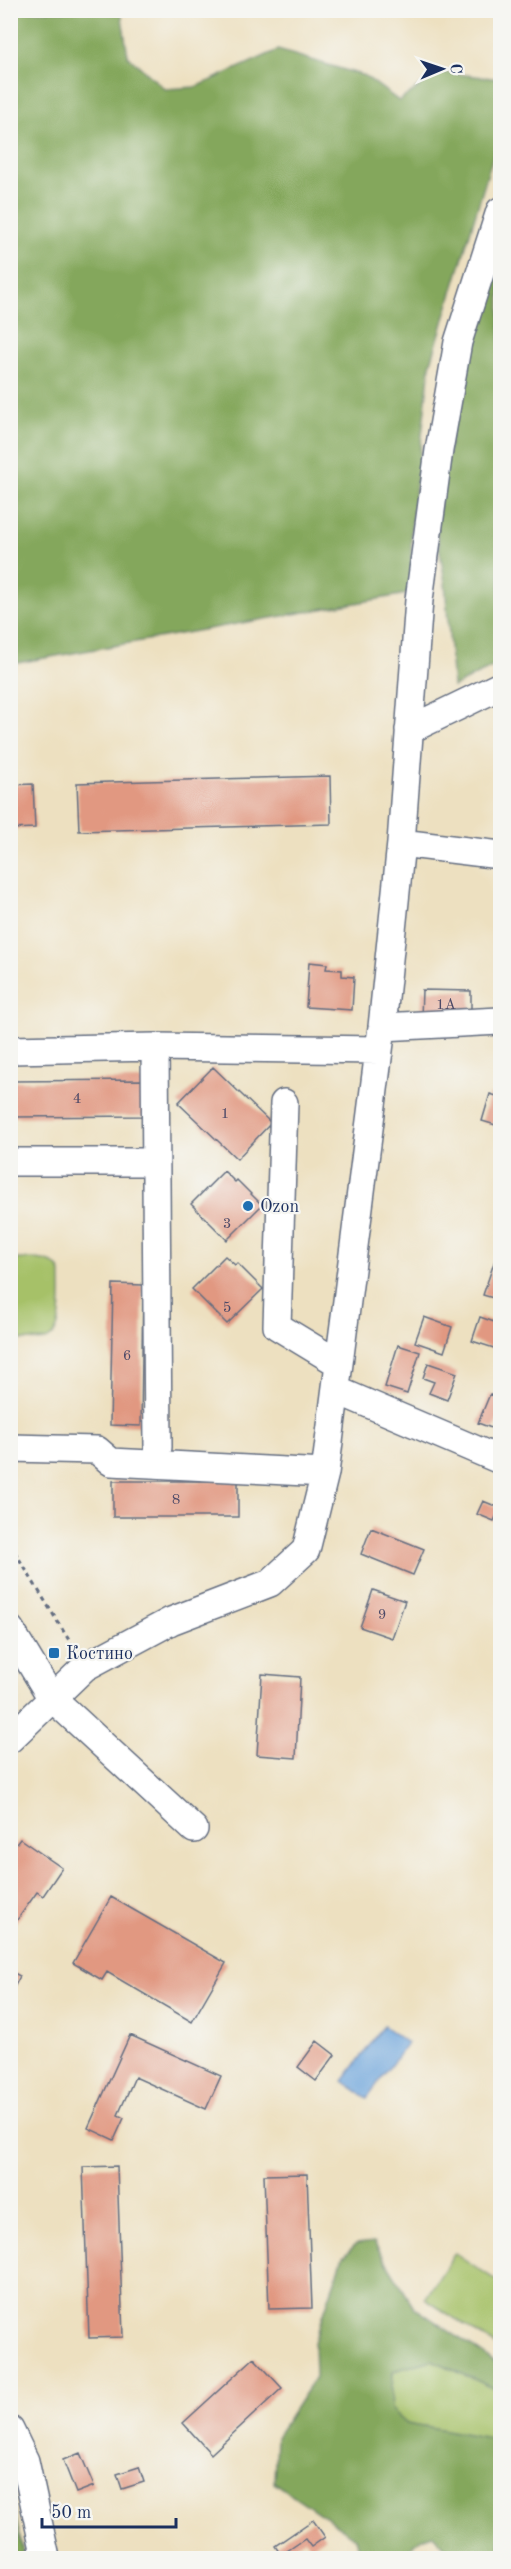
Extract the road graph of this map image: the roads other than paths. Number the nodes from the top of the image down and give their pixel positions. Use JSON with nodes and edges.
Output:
{"nodes":[{"id":1,"x":501,"y":211,"type":"edge"},
{"id":2,"x":501,"y":686,"type":"edge"},
{"id":3,"x":409,"y":730,"type":"junction"},
{"id":4,"x":401,"y":843,"type":"junction"},
{"id":5,"x":501,"y":855,"type":"edge"},
{"id":6,"x":501,"y":1021,"type":"edge"},
{"id":7,"x":381,"y":1038,"type":"junction"},
{"id":8,"x":155,"y":1047,"type":"junction"},
{"id":9,"x":10,"y":1050,"type":"edge"},
{"id":10,"x":284,"y":1103,"type":"dead end"},
{"id":11,"x":10,"y":1162,"type":"edge"},
{"id":12,"x":155,"y":1162,"type":"junction"},
{"id":13,"x":338,"y":1363,"type":"junction"},
{"id":14,"x":336,"y":1390,"type":"junction"},
{"id":15,"x":158,"y":1447,"type":"dead end"},
{"id":16,"x":10,"y":1448,"type":"edge"},
{"id":17,"x":501,"y":1461,"type":"edge"},
{"id":18,"x":325,"y":1473,"type":"junction"},
{"id":19,"x":10,"y":1629,"type":"edge"},
{"id":20,"x":51,"y":1697,"type":"junction"},
{"id":21,"x":10,"y":1739,"type":"edge"},
{"id":22,"x":194,"y":1829,"type":"dead end"},
{"id":23,"x":10,"y":2430,"type":"edge"},
{"id":24,"x":46,"y":2559,"type":"edge"}],
"edges":[{"from":1,"to":3,"type":"street"},
{"from":2,"to":3,"type":"street"},
{"from":3,"to":4,"type":"street"},
{"from":4,"to":5,"type":"street"},
{"from":4,"to":7,"type":"street"},
{"from":6,"to":7,"type":"street"},
{"from":7,"to":8,"type":"street"},
{"from":7,"to":13,"type":"street"},
{"from":8,"to":9,"type":"street"},
{"from":8,"to":12,"type":"street"},
{"from":10,"to":13,"type":"street"},
{"from":11,"to":12,"type":"street"},
{"from":12,"to":15,"type":"street"},
{"from":13,"to":14,"type":"street"},
{"from":14,"to":17,"type":"street"},
{"from":14,"to":18,"type":"street"},
{"from":16,"to":18,"type":"street"},
{"from":18,"to":20,"type":"street"},
{"from":19,"to":20,"type":"street"},
{"from":20,"to":21,"type":"street"},
{"from":20,"to":22,"type":"street"},
{"from":23,"to":24,"type":"street"}]}
